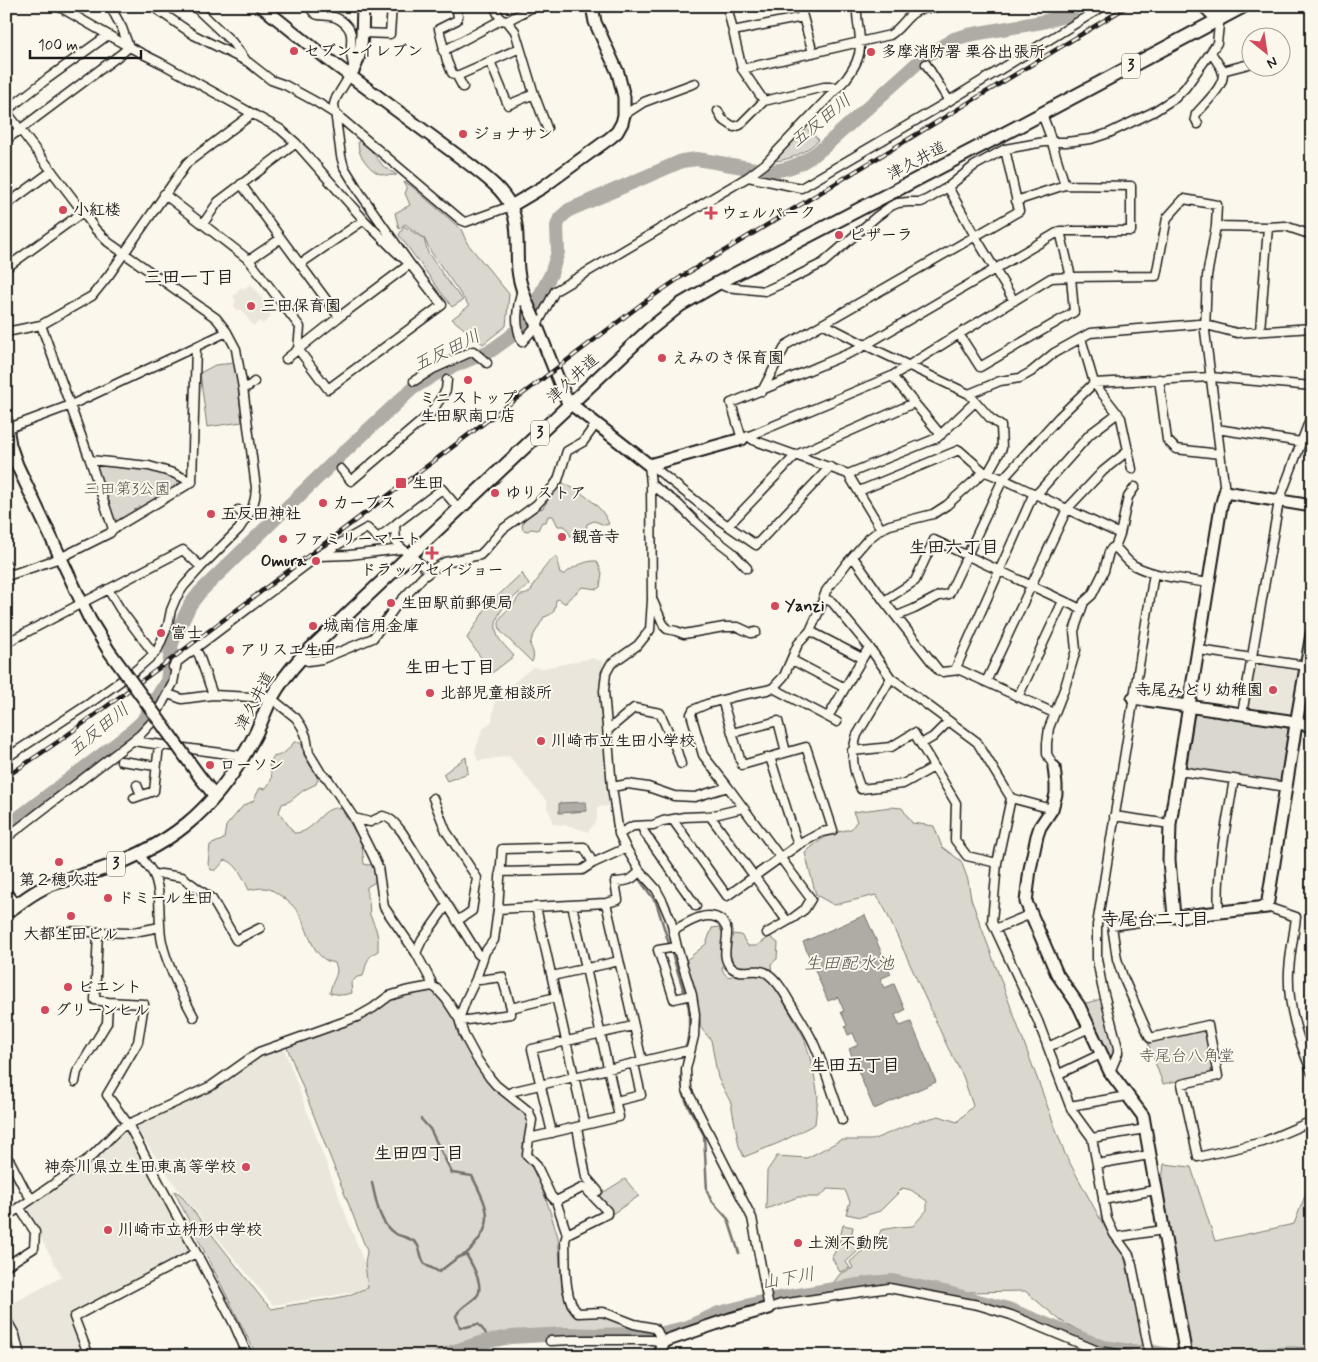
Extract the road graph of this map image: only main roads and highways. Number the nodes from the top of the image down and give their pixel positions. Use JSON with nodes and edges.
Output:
{"nodes":[{"id":1,"x":1244,"y":6,"type":"edge"},
{"id":2,"x":6,"y":913,"type":"edge"}],
"edges":[{"from":1,"to":2,"type":"main road","name":"津久井道","number":"3"}]}
